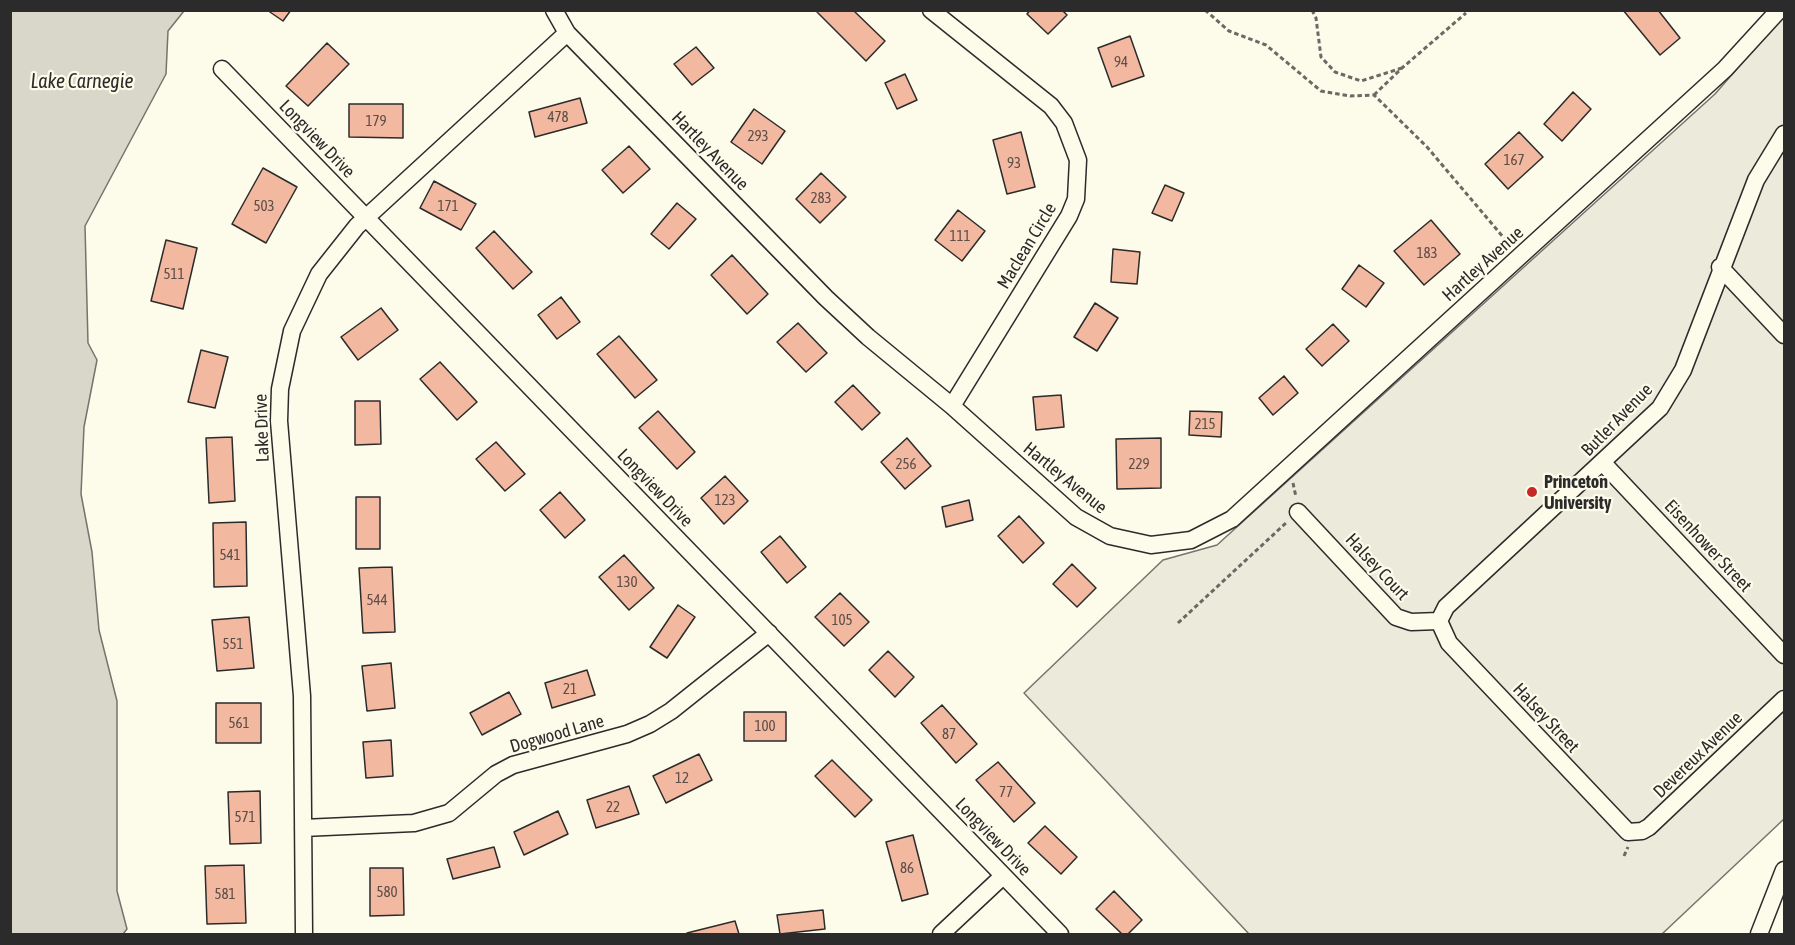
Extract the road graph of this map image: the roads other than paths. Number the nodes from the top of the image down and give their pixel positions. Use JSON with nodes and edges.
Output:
{"nodes":[{"id":1,"x":554,"y":10,"type":"edge"},
{"id":2,"x":931,"y":10,"type":"edge"},
{"id":3,"x":1779,"y":10,"type":"edge"},
{"id":4,"x":567,"y":33,"type":"junction"},
{"id":5,"x":222,"y":69,"type":"dead end"},
{"id":6,"x":1785,"y":134,"type":"edge"},
{"id":7,"x":366,"y":218,"type":"junction"},
{"id":8,"x":1720,"y":267,"type":"junction"},
{"id":9,"x":1785,"y":335,"type":"edge"},
{"id":10,"x":952,"y":406,"type":"junction"},
{"id":11,"x":1603,"y":463,"type":"junction"},
{"id":12,"x":1298,"y":512,"type":"road end"},
{"id":13,"x":1439,"y":621,"type":"junction"},
{"id":14,"x":769,"y":633,"type":"junction"},
{"id":15,"x":1785,"y":655,"type":"edge"},
{"id":16,"x":1785,"y":699,"type":"edge"},
{"id":17,"x":303,"y":828,"type":"junction"},
{"id":18,"x":1635,"y":832,"type":"joint"},
{"id":19,"x":1785,"y":870,"type":"edge"},
{"id":20,"x":1003,"y":876,"type":"junction"},
{"id":21,"x":304,"y":934,"type":"edge"},
{"id":22,"x":941,"y":934,"type":"edge"},
{"id":23,"x":1060,"y":934,"type":"edge"},
{"id":24,"x":1759,"y":934,"type":"edge"}],
"edges":[{"from":1,"to":4,"type":"street","name":"Hartley Avenue"},
{"from":2,"to":10,"type":"street","name":"Maclean Circle"},
{"from":3,"to":10,"type":"street","name":"Hartley Avenue"},
{"from":4,"to":7,"type":"street","name":"Lake Drive"},
{"from":4,"to":10,"type":"street","name":"Hartley Avenue"},
{"from":5,"to":7,"type":"street","name":"Longview Drive"},
{"from":6,"to":8,"type":"street","name":"Butler Avenue"},
{"from":7,"to":14,"type":"street","name":"Longview Drive"},
{"from":7,"to":17,"type":"street","name":"Lake Drive"},
{"from":8,"to":9,"type":"street"},
{"from":8,"to":11,"type":"street","name":"Butler Avenue"},
{"from":11,"to":13,"type":"street","name":"Butler Avenue"},
{"from":11,"to":15,"type":"street","name":"Eisenhower Street"},
{"from":12,"to":13,"type":"street","name":"Halsey Court"},
{"from":13,"to":18,"type":"street","name":"Halsey Street"},
{"from":14,"to":17,"type":"street","name":"Dogwood Lane"},
{"from":14,"to":20,"type":"street","name":"Longview Drive"},
{"from":16,"to":18,"type":"street","name":"Devereux Avenue"},
{"from":17,"to":21,"type":"street","name":"Lake Drive"},
{"from":19,"to":24,"type":"street"},
{"from":20,"to":22,"type":"street"},
{"from":20,"to":23,"type":"street","name":"Longview Drive"}]}
